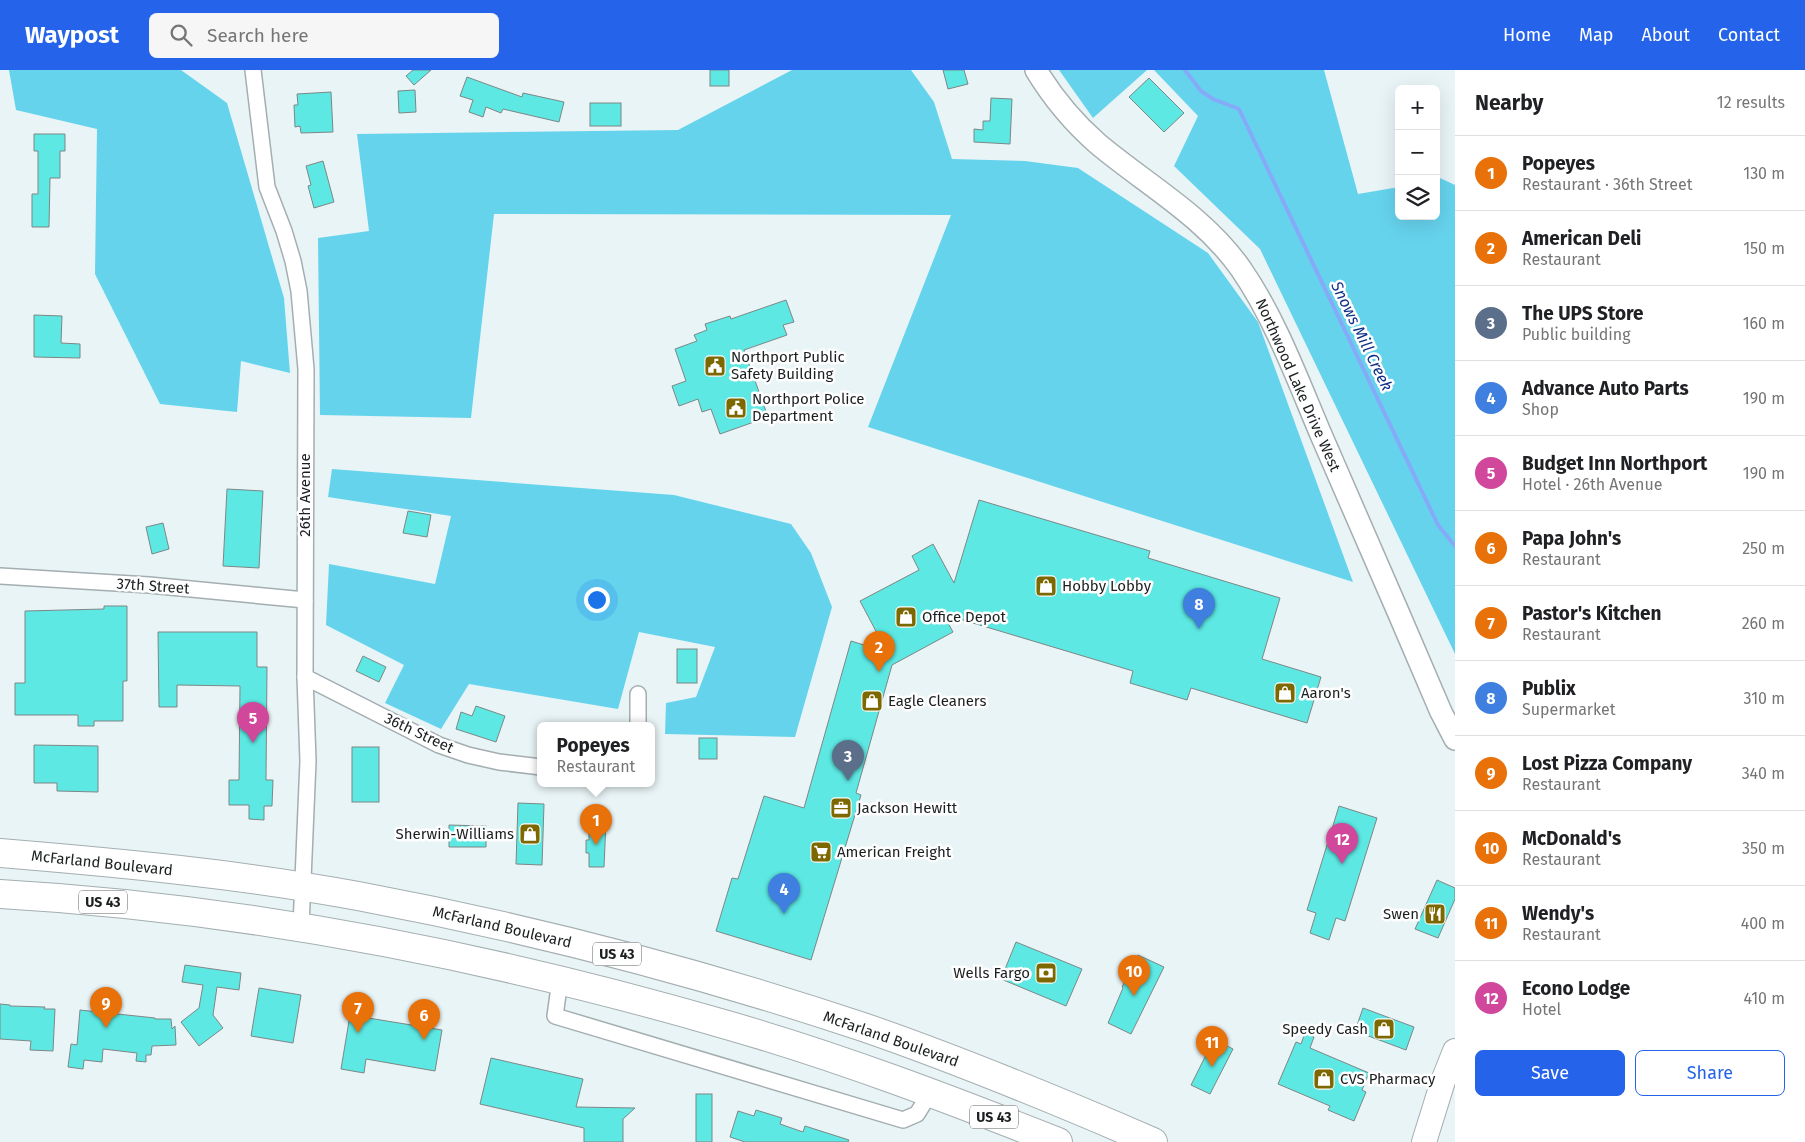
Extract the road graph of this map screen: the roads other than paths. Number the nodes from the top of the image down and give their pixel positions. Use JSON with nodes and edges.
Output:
{"nodes":[{"id":1,"x":252,"y":70,"type":"edge"},
{"id":2,"x":1036,"y":70,"type":"edge"},
{"id":3,"x":1,"y":573,"type":"edge"},
{"id":4,"x":305,"y":600,"type":"junction"},
{"id":5,"x":305,"y":677,"type":"junction"},
{"id":6,"x":638,"y":694,"type":"dead end"},
{"id":7,"x":638,"y":722,"type":"edge"},
{"id":8,"x":1455,"y":739,"type":"edge"},
{"id":9,"x":537,"y":767,"type":"edge"},
{"id":10,"x":0,"y":853,"type":"edge"},
{"id":11,"x":303,"y":888,"type":"junction"},
{"id":12,"x":0,"y":894,"type":"edge"},
{"id":13,"x":301,"y":927,"type":"junction"},
{"id":14,"x":560,"y":980,"type":"junction"},
{"id":15,"x":819,"y":1013,"type":"junction"},
{"id":16,"x":728,"y":1025,"type":"junction"},
{"id":17,"x":1455,"y":1051,"type":"edge"},
{"id":18,"x":930,"y":1093,"type":"junction"},
{"id":19,"x":1058,"y":1142,"type":"edge"},
{"id":20,"x":1153,"y":1142,"type":"edge"},
{"id":21,"x":1424,"y":1142,"type":"edge"}],
"edges":[{"from":1,"to":4,"type":"street","name":"26th Avenue"},
{"from":2,"to":8,"type":"street","name":"Northwood Lake Drive West"},
{"from":3,"to":4,"type":"street","name":"37th Street"},
{"from":4,"to":5,"type":"street","name":"26th Avenue"},
{"from":5,"to":9,"type":"street","name":"36th Street"},
{"from":5,"to":11,"type":"street","name":"26th Avenue"},
{"from":6,"to":7,"type":"street"},
{"from":10,"to":11,"type":"highway","name":"McFarland Boulevard","number":"US 43"},
{"from":11,"to":13,"type":"street","name":"26th Avenue"},
{"from":11,"to":15,"type":"highway","name":"McFarland Boulevard","number":"US 43"},
{"from":12,"to":13,"type":"highway","number":"US 43"},
{"from":13,"to":14,"type":"highway","number":"US 43"},
{"from":14,"to":16,"type":"highway","number":"US 43"},
{"from":14,"to":18,"type":"street"},
{"from":15,"to":16,"type":"highway"},
{"from":15,"to":20,"type":"highway","name":"McFarland Boulevard","number":"US 43"},
{"from":16,"to":18,"type":"highway","number":"US 43"},
{"from":17,"to":21,"type":"main road"},
{"from":18,"to":19,"type":"highway","number":"US 43"}]}
